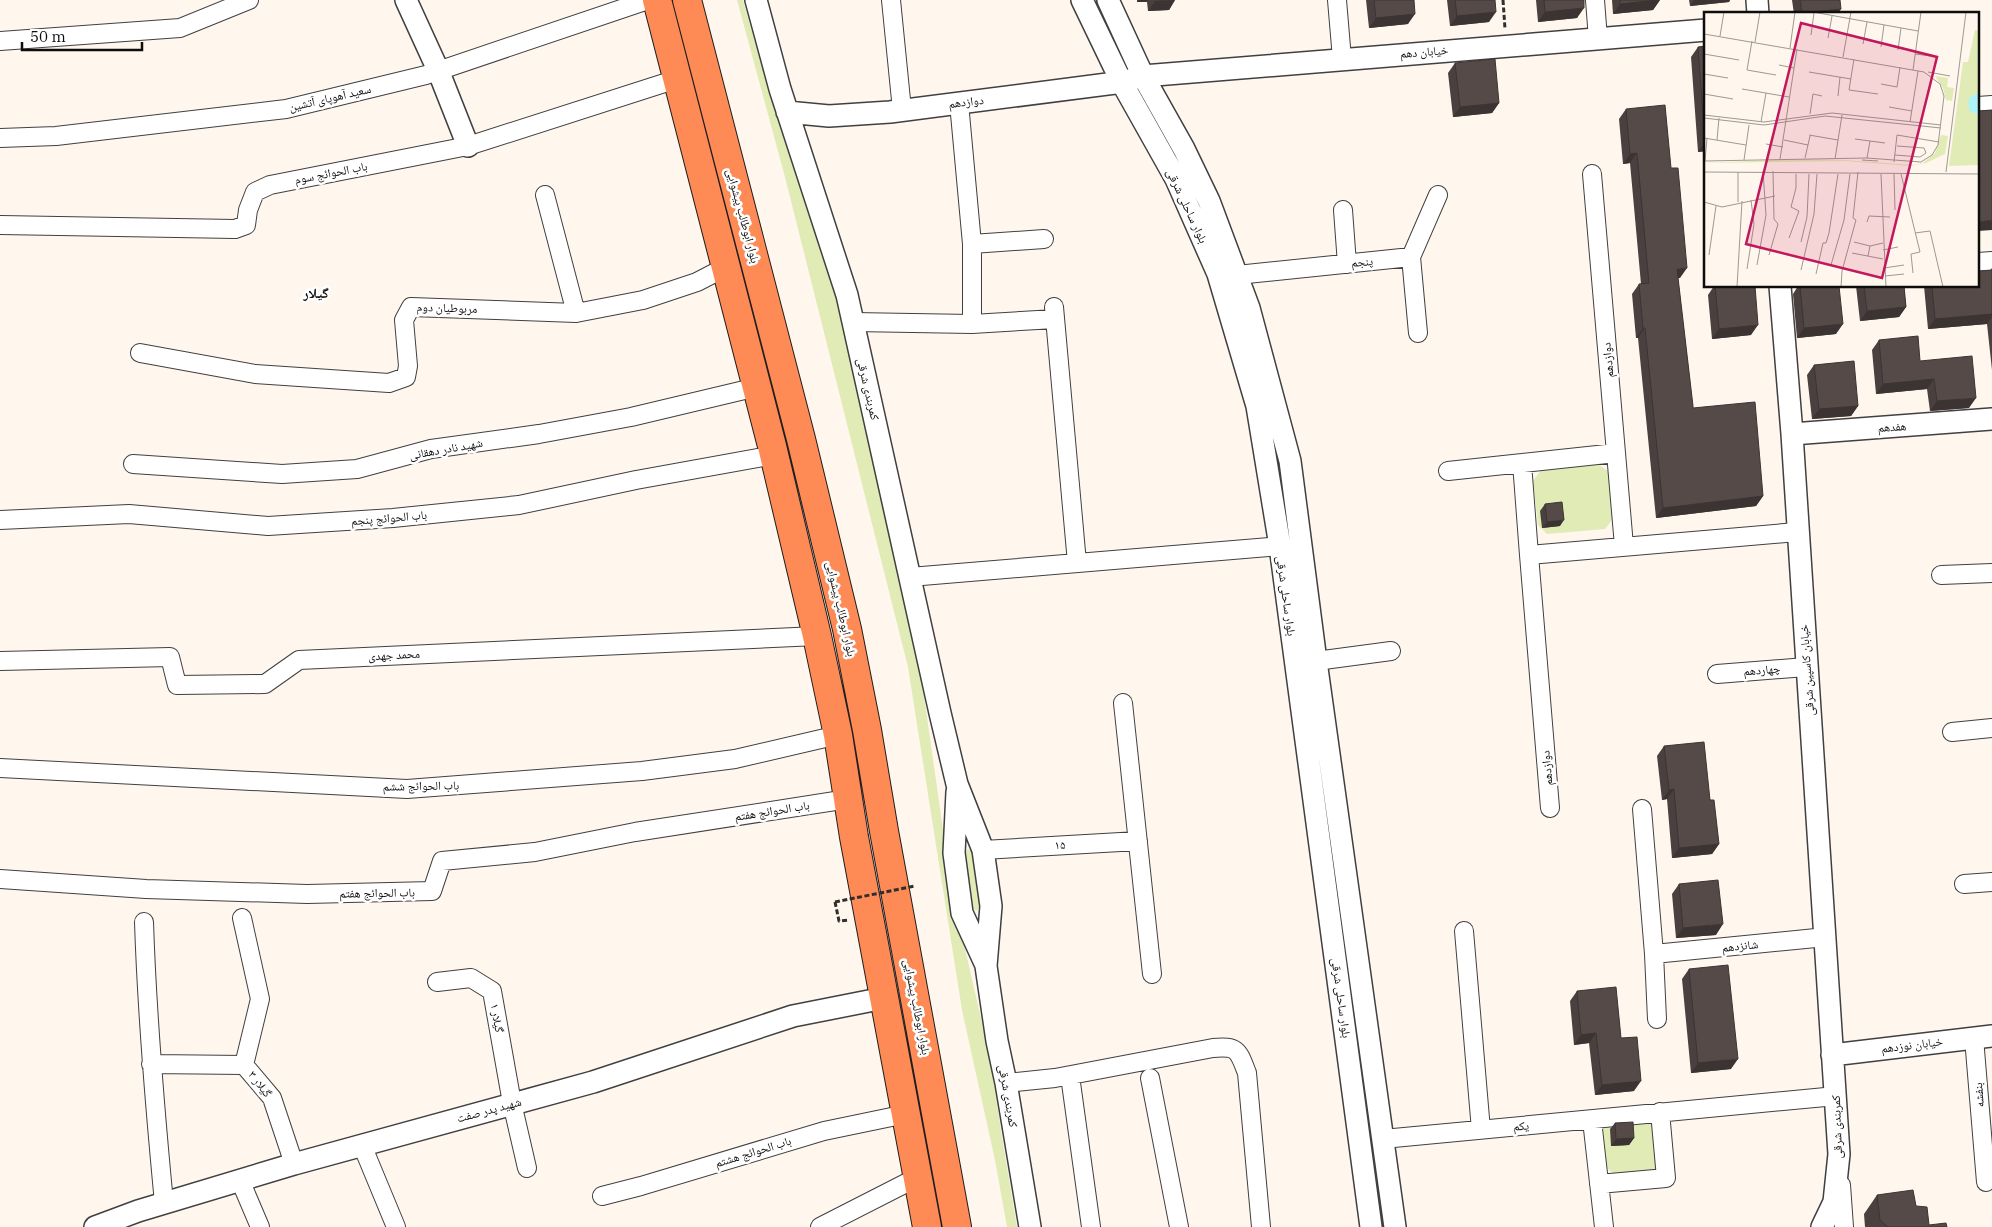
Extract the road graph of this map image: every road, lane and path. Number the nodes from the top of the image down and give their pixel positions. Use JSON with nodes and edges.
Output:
{"nodes":[{"id":1,"x":249,"y":0,"type":"edge"},
{"id":2,"x":406,"y":0,"type":"edge"},
{"id":3,"x":648,"y":0,"type":"edge"},
{"id":4,"x":657,"y":0,"type":"edge"},
{"id":5,"x":687,"y":0,"type":"edge"},
{"id":6,"x":756,"y":0,"type":"edge"},
{"id":7,"x":891,"y":0,"type":"edge"},
{"id":8,"x":1082,"y":0,"type":"edge"},
{"id":9,"x":1108,"y":0,"type":"edge"},
{"id":10,"x":1337,"y":0,"type":"edge"},
{"id":11,"x":1502,"y":0,"type":"edge"},
{"id":12,"x":1595,"y":0,"type":"edge"},
{"id":13,"x":1704,"y":30,"type":"edge"},
{"id":14,"x":1598,"y":39,"type":"junction"},
{"id":15,"x":0,"y":42,"type":"edge"},
{"id":16,"x":1506,"y":46,"type":"junction"},
{"id":17,"x":1342,"y":59,"type":"junction"},
{"id":18,"x":438,"y":70,"type":"junction"},
{"id":19,"x":677,"y":79,"type":"junction"},
{"id":20,"x":1133,"y":79,"type":"junction"},
{"id":21,"x":959,"y":103,"type":"junction"},
{"id":22,"x":902,"y":110,"type":"junction"},
{"id":23,"x":787,"y":112,"type":"junction"},
{"id":24,"x":0,"y":138,"type":"edge"},
{"id":25,"x":468,"y":146,"type":"junction"},
{"id":26,"x":1592,"y":174,"type":"dead end"},
{"id":27,"x":545,"y":195,"type":"dead end"},
{"id":28,"x":1438,"y":195,"type":"dead end"},
{"id":29,"x":1343,"y":210,"type":"dead end"},
{"id":30,"x":0,"y":225,"type":"edge"},
{"id":31,"x":1044,"y":239,"type":"dead end"},
{"id":32,"x":972,"y":244,"type":"junction"},
{"id":33,"x":1411,"y":257,"type":"junction"},
{"id":34,"x":1347,"y":264,"type":"junction"},
{"id":35,"x":726,"y":267,"type":"junction"},
{"id":36,"x":1237,"y":274,"type":"junction"},
{"id":37,"x":1780,"y":288,"type":"edge"},
{"id":38,"x":576,"y":313,"type":"junction"},
{"id":39,"x":853,"y":322,"type":"junction"},
{"id":40,"x":972,"y":324,"type":"junction"},
{"id":41,"x":1418,"y":333,"type":"dead end"},
{"id":42,"x":140,"y":353,"type":"dead end"},
{"id":43,"x":757,"y":387,"type":"junction"},
{"id":44,"x":1992,"y":419,"type":"edge"},
{"id":45,"x":1792,"y":434,"type":"junction"},
{"id":46,"x":1616,"y":452,"type":"junction"},
{"id":47,"x":774,"y":455,"type":"junction"},
{"id":48,"x":1522,"y":463,"type":"junction"},
{"id":49,"x":133,"y":464,"type":"dead end"},
{"id":50,"x":1448,"y":471,"type":"dead end"},
{"id":51,"x":0,"y":520,"type":"edge"},
{"id":52,"x":1797,"y":532,"type":"junction"},
{"id":53,"x":1302,"y":543,"type":"junction"},
{"id":54,"x":1280,"y":546,"type":"junction"},
{"id":55,"x":1624,"y":546,"type":"junction"},
{"id":56,"x":1528,"y":554,"type":"junction"},
{"id":57,"x":1077,"y":563,"type":"junction"},
{"id":58,"x":1992,"y":573,"type":"edge"},
{"id":59,"x":1941,"y":575,"type":"dead end"},
{"id":60,"x":910,"y":577,"type":"junction"},
{"id":61,"x":818,"y":636,"type":"junction"},
{"id":62,"x":1391,"y":651,"type":"dead end"},
{"id":63,"x":0,"y":661,"type":"edge"},
{"id":64,"x":1316,"y":661,"type":"junction"},
{"id":65,"x":1806,"y":667,"type":"junction"},
{"id":66,"x":1717,"y":674,"type":"dead end"},
{"id":67,"x":1123,"y":703,"type":"dead end"},
{"id":68,"x":1992,"y":728,"type":"edge"},
{"id":69,"x":1952,"y":732,"type":"dead end"},
{"id":70,"x":838,"y":735,"type":"junction"},
{"id":71,"x":0,"y":768,"type":"edge"},
{"id":72,"x":957,"y":784,"type":"junction"},
{"id":73,"x":848,"y":799,"type":"junction"},
{"id":74,"x":1550,"y":808,"type":"dead end"},
{"id":75,"x":1642,"y":809,"type":"dead end"},
{"id":76,"x":1138,"y":840,"type":"junction"},
{"id":77,"x":983,"y":850,"type":"junction"},
{"id":78,"x":0,"y":879,"type":"edge"},
{"id":79,"x":1992,"y":882,"type":"edge"},
{"id":80,"x":1964,"y":884,"type":"dead end"},
{"id":81,"x":915,"y":886,"type":"dead end"},
{"id":82,"x":242,"y":918,"type":"dead end"},
{"id":83,"x":839,"y":921,"type":"dead end"},
{"id":84,"x":144,"y":922,"type":"dead end"},
{"id":85,"x":1464,"y":931,"type":"dead end"},
{"id":86,"x":1826,"y":937,"type":"junction"},
{"id":87,"x":1654,"y":954,"type":"junction"},
{"id":88,"x":986,"y":966,"type":"junction"},
{"id":89,"x":1152,"y":974,"type":"dead end"},
{"id":90,"x":437,"y":982,"type":"dead end"},
{"id":91,"x":884,"y":998,"type":"junction"},
{"id":92,"x":1657,"y":1019,"type":"dead end"},
{"id":93,"x":1983,"y":1037,"type":"edge"},
{"id":94,"x":1832,"y":1055,"type":"junction"},
{"id":95,"x":151,"y":1064,"type":"junction"},
{"id":96,"x":244,"y":1065,"type":"junction"},
{"id":97,"x":1150,"y":1078,"type":"dead end"},
{"id":98,"x":1070,"y":1083,"type":"dead end"},
{"id":99,"x":1006,"y":1084,"type":"junction"},
{"id":100,"x":1836,"y":1096,"type":"junction"},
{"id":101,"x":512,"y":1103,"type":"junction"},
{"id":102,"x":1660,"y":1112,"type":"junction"},
{"id":103,"x":906,"y":1114,"type":"junction"},
{"id":104,"x":1592,"y":1120,"type":"junction"},
{"id":105,"x":1482,"y":1130,"type":"junction"},
{"id":106,"x":1383,"y":1139,"type":"junction"},
{"id":107,"x":362,"y":1145,"type":"junction"},
{"id":108,"x":1839,"y":1154,"type":"junction"},
{"id":109,"x":294,"y":1164,"type":"junction"},
{"id":110,"x":527,"y":1168,"type":"dead end"},
{"id":111,"x":918,"y":1177,"type":"junction"},
{"id":112,"x":240,"y":1180,"type":"junction"},
{"id":113,"x":1986,"y":1182,"type":"dead end"},
{"id":114,"x":1599,"y":1184,"type":"junction"},
{"id":115,"x":602,"y":1196,"type":"dead end"},
{"id":116,"x":164,"y":1203,"type":"junction"},
{"id":117,"x":95,"y":1227,"type":"edge"},
{"id":118,"x":260,"y":1227,"type":"edge"},
{"id":119,"x":396,"y":1227,"type":"edge"},
{"id":120,"x":820,"y":1227,"type":"edge"},
{"id":121,"x":927,"y":1227,"type":"edge"},
{"id":122,"x":957,"y":1227,"type":"edge"},
{"id":123,"x":1030,"y":1227,"type":"edge"},
{"id":124,"x":1091,"y":1227,"type":"edge"},
{"id":125,"x":1179,"y":1227,"type":"edge"},
{"id":126,"x":1261,"y":1227,"type":"edge"},
{"id":127,"x":1371,"y":1227,"type":"edge"},
{"id":128,"x":1395,"y":1227,"type":"edge"},
{"id":129,"x":1604,"y":1227,"type":"edge"},
{"id":130,"x":1822,"y":1227,"type":"edge"},
{"id":131,"x":1844,"y":1227,"type":"edge"}],
"edges":[{"from":1,"to":15,"type":"street"},
{"from":2,"to":18,"type":"street"},
{"from":3,"to":18,"type":"street","name":"سعید آهوپای آتشین"},
{"from":4,"to":19,"type":"highway"},
{"from":5,"to":122,"type":"highway","name":"بلوار ابوطالب پیشوایی"},
{"from":6,"to":23,"type":"street","name":"کمربندی شرقی"},
{"from":7,"to":22,"type":"street"},
{"from":8,"to":20,"type":"street","name":"بلوار ساحلی شرقی"},
{"from":9,"to":20,"type":"street","name":"بلوار ساحلی شرقی"},
{"from":10,"to":17,"type":"street"},
{"from":11,"to":16,"type":"path"},
{"from":12,"to":14,"type":"street"},
{"from":13,"to":14,"type":"street","name":"خیابان دهم"},
{"from":14,"to":16,"type":"street","name":"خیابان دهم"},
{"from":16,"to":17,"type":"street","name":"خیابان دهم"},
{"from":17,"to":20,"type":"street","name":"خیابان دهم"},
{"from":18,"to":24,"type":"street","name":"سعید آهوپای آتشین"},
{"from":18,"to":25,"type":"street"},
{"from":19,"to":25,"type":"street","name":"باب الحوائج سوم"},
{"from":19,"to":35,"type":"highway"},
{"from":20,"to":21,"type":"street","name":"دوازدهم"},
{"from":20,"to":36,"type":"street","name":"بلوار ساحلی شرقی"},
{"from":20,"to":54,"type":"street","name":"بلوار ساحلی شرقی"},
{"from":21,"to":22,"type":"street","name":"دوازدهم"},
{"from":21,"to":32,"type":"street"},
{"from":22,"to":23,"type":"street","name":"دوازدهم"},
{"from":23,"to":39,"type":"street","name":"کمربندی شرقی"},
{"from":25,"to":30,"type":"street","name":"باب الحوائج سوم"},
{"from":26,"to":46,"type":"street","name":"دوازدهم"},
{"from":27,"to":38,"type":"street"},
{"from":28,"to":33,"type":"street"},
{"from":29,"to":34,"type":"street"},
{"from":31,"to":32,"type":"street"},
{"from":32,"to":40,"type":"street"},
{"from":33,"to":34,"type":"street","name":"پنجم"},
{"from":33,"to":41,"type":"street"},
{"from":34,"to":36,"type":"street","name":"پنجم"},
{"from":35,"to":38,"type":"street","name":"مربوطیان دوم"},
{"from":35,"to":43,"type":"highway"},
{"from":36,"to":53,"type":"street","name":"بلوار ساحلی شرقی"},
{"from":37,"to":45,"type":"street","name":"خیابان کاسپین شرقی"},
{"from":38,"to":42,"type":"street","name":"مربوطیان دوم"},
{"from":39,"to":40,"type":"street"},
{"from":39,"to":60,"type":"street","name":"کمربندی شرقی"},
{"from":40,"to":57,"type":"street"},
{"from":43,"to":47,"type":"highway"},
{"from":43,"to":49,"type":"street","name":"شهید نادر دهقانی"},
{"from":44,"to":45,"type":"street","name":"هفدهم"},
{"from":45,"to":52,"type":"street","name":"خیابان کاسپین شرقی"},
{"from":46,"to":48,"type":"street"},
{"from":46,"to":55,"type":"street","name":"دوازدهم"},
{"from":47,"to":51,"type":"street","name":"باب الحوائج پنجم"},
{"from":47,"to":61,"type":"highway"},
{"from":48,"to":50,"type":"street"},
{"from":48,"to":56,"type":"street","name":"دوازدهم"},
{"from":52,"to":55,"type":"street"},
{"from":52,"to":65,"type":"street","name":"خیابان کاسپین شرقی"},
{"from":53,"to":54,"type":"street"},
{"from":53,"to":64,"type":"street","name":"بلوار ساحلی شرقی"},
{"from":54,"to":57,"type":"street"},
{"from":54,"to":127,"type":"street","name":"بلوار ساحلی شرقی"},
{"from":55,"to":56,"type":"street"},
{"from":56,"to":74,"type":"street","name":"دوازدهم"},
{"from":57,"to":60,"type":"street"},
{"from":58,"to":59,"type":"street"},
{"from":60,"to":72,"type":"street","name":"کمربندی شرقی"},
{"from":61,"to":63,"type":"street","name":"محمد جهدی"},
{"from":61,"to":70,"type":"highway"},
{"from":62,"to":64,"type":"street"},
{"from":64,"to":106,"type":"street","name":"بلوار ساحلی شرقی"},
{"from":65,"to":66,"type":"street","name":"چهاردهم"},
{"from":65,"to":86,"type":"street","name":"خیابان کاسپین شرقی"},
{"from":67,"to":76,"type":"street"},
{"from":68,"to":69,"type":"street"},
{"from":70,"to":71,"type":"street","name":"باب الحوائج ششم"},
{"from":70,"to":73,"type":"highway"},
{"from":72,"to":77,"type":"street","name":"کمربندی شرقی"},
{"from":72,"to":88,"type":"street","name":"کمربندی شرقی"},
{"from":73,"to":78,"type":"street","name":"باب الحوائج هفتم"},
{"from":73,"to":91,"type":"highway"},
{"from":75,"to":87,"type":"street"},
{"from":76,"to":77,"type":"street","name":"۱۵"},
{"from":76,"to":89,"type":"street"},
{"from":77,"to":88,"type":"street","name":"کمربندی شرقی"},
{"from":79,"to":80,"type":"street"},
{"from":81,"to":83,"type":"path","bridge":true},
{"from":82,"to":96,"type":"street"},
{"from":84,"to":95,"type":"street"},
{"from":85,"to":105,"type":"street"},
{"from":86,"to":87,"type":"street","name":"شانزدهم"},
{"from":86,"to":94,"type":"street","name":"خیابان کاسپین شرقی"},
{"from":87,"to":92,"type":"street"},
{"from":88,"to":99,"type":"street","name":"کمربندی شرقی"},
{"from":90,"to":101,"type":"street","name":"گیلار ۱"},
{"from":91,"to":101,"type":"street","name":"شهید پدر صفت"},
{"from":91,"to":103,"type":"highway"},
{"from":93,"to":94,"type":"street","name":"خیابان نوزدهم"},
{"from":93,"to":113,"type":"street","name":"بنفشه"},
{"from":94,"to":100,"type":"street","name":"کمربندی شرقی"},
{"from":95,"to":96,"type":"street","name":"گیلار ۳"},
{"from":95,"to":116,"type":"street"},
{"from":96,"to":109,"type":"street","name":"گیلار ۳"},
{"from":97,"to":125,"type":"street"},
{"from":98,"to":124,"type":"street"},
{"from":99,"to":123,"type":"street","name":"کمربندی شرقی"},
{"from":99,"to":126,"type":"street"},
{"from":100,"to":102,"type":"street","name":"یکم"},
{"from":100,"to":108,"type":"street","name":"کمربندی شرقی"},
{"from":101,"to":107,"type":"street","name":"شهید پدر صفت"},
{"from":101,"to":110,"type":"street","name":"گیلار ۱"},
{"from":102,"to":104,"type":"street","name":"یکم"},
{"from":102,"to":114,"type":"street"},
{"from":103,"to":111,"type":"highway"},
{"from":103,"to":115,"type":"street","name":"باب الحوائج هشتم"},
{"from":104,"to":105,"type":"street","name":"یکم"},
{"from":104,"to":114,"type":"street"},
{"from":105,"to":106,"type":"street","name":"یکم"},
{"from":106,"to":128,"type":"street","name":"بلوار ساحلی شرقی"},
{"from":107,"to":109,"type":"street","name":"شهید پدر صفت"},
{"from":107,"to":119,"type":"street"},
{"from":108,"to":130,"type":"street","name":"کمربندی شرقی"},
{"from":108,"to":131,"type":"street"},
{"from":109,"to":112,"type":"street","name":"شهید پدر صفت"},
{"from":111,"to":120,"type":"street"},
{"from":111,"to":121,"type":"highway"},
{"from":112,"to":116,"type":"street","name":"شهید پدر صفت"},
{"from":112,"to":118,"type":"street"},
{"from":114,"to":129,"type":"street"},
{"from":116,"to":117,"type":"street","name":"شهید پدر صفت"}]}
